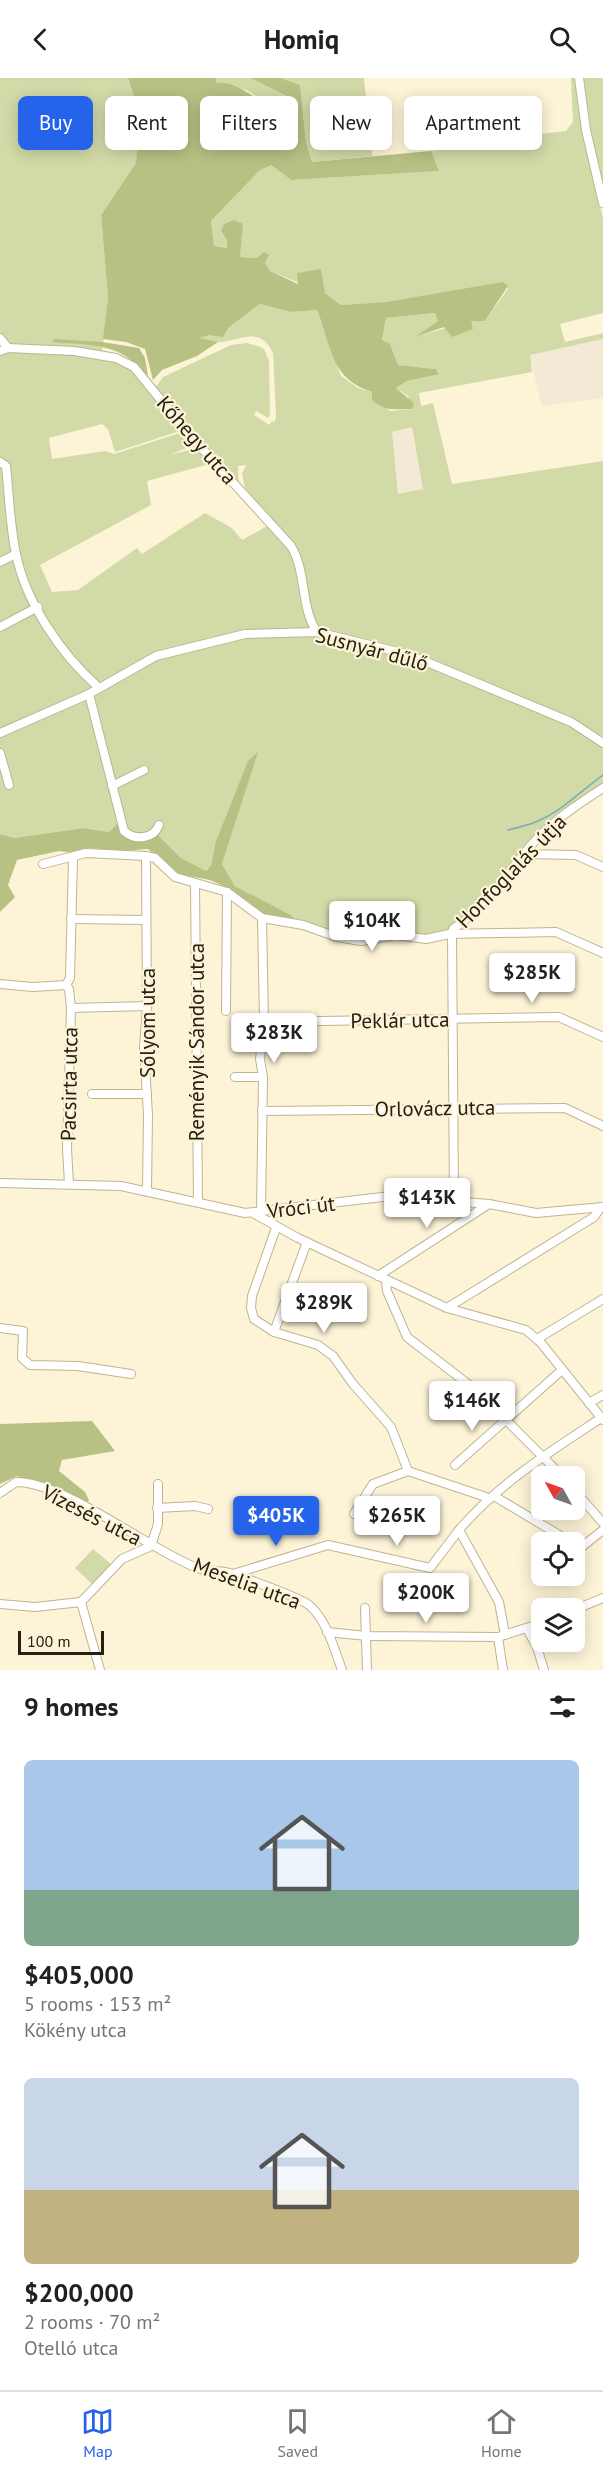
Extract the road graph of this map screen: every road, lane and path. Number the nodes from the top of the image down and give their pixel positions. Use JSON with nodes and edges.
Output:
{"nodes":[{"id":1,"x":579,"y":78,"type":"edge"},
{"id":2,"x":603,"y":203,"type":"edge"},
{"id":3,"x":0,"y":338,"type":"edge"},
{"id":4,"x":4,"y":350,"type":"edge"},
{"id":5,"x":3,"y":464,"type":"edge"},
{"id":6,"x":16,"y":554,"type":"junction"},
{"id":7,"x":0,"y":562,"type":"edge"},
{"id":8,"x":38,"y":607,"type":"junction"},
{"id":9,"x":0,"y":627,"type":"edge"},
{"id":10,"x":317,"y":632,"type":"junction"},
{"id":11,"x":98,"y":687,"type":"junction"},
{"id":12,"x":89,"y":694,"type":"junction"},
{"id":13,"x":0,"y":733,"type":"edge"},
{"id":14,"x":603,"y":743,"type":"edge"},
{"id":15,"x":0,"y":753,"type":"edge"},
{"id":16,"x":144,"y":770,"type":"dead end"},
{"id":17,"x":9,"y":785,"type":"dead end"},
{"id":18,"x":112,"y":786,"type":"junction"},
{"id":19,"x":603,"y":788,"type":"edge"},
{"id":20,"x":159,"y":825,"type":"dead end"},
{"id":21,"x":524,"y":854,"type":"junction"},
{"id":22,"x":146,"y":856,"type":"junction"},
{"id":23,"x":73,"y":858,"type":"junction"},
{"id":24,"x":43,"y":864,"type":"dead end"},
{"id":25,"x":603,"y":867,"type":"edge"},
{"id":26,"x":195,"y":883,"type":"junction"},
{"id":27,"x":227,"y":892,"type":"junction"},
{"id":28,"x":262,"y":918,"type":"junction"},
{"id":29,"x":71,"y":919,"type":"junction"},
{"id":30,"x":145,"y":920,"type":"junction"},
{"id":31,"x":463,"y":922,"type":"junction"},
{"id":32,"x":472,"y":933,"type":"junction"},
{"id":33,"x":452,"y":934,"type":"junction"},
{"id":34,"x":603,"y":953,"type":"edge"},
{"id":35,"x":0,"y":984,"type":"edge"},
{"id":36,"x":66,"y":985,"type":"junction"},
{"id":37,"x":147,"y":1006,"type":"junction"},
{"id":38,"x":71,"y":1008,"type":"junction"},
{"id":39,"x":225,"y":1011,"type":"dead end"},
{"id":40,"x":452,"y":1019,"type":"junction"},
{"id":41,"x":264,"y":1022,"type":"junction"},
{"id":42,"x":603,"y":1037,"type":"edge"},
{"id":43,"x":235,"y":1077,"type":"dead end"},
{"id":44,"x":262,"y":1077,"type":"junction"},
{"id":45,"x":92,"y":1094,"type":"dead end"},
{"id":46,"x":147,"y":1094,"type":"junction"},
{"id":47,"x":453,"y":1107,"type":"junction"},
{"id":48,"x":262,"y":1111,"type":"junction"},
{"id":49,"x":603,"y":1126,"type":"edge"},
{"id":50,"x":0,"y":1183,"type":"edge"},
{"id":51,"x":69,"y":1184,"type":"junction"},
{"id":52,"x":147,"y":1191,"type":"junction"},
{"id":53,"x":454,"y":1200,"type":"junction"},
{"id":54,"x":198,"y":1201,"type":"junction"},
{"id":55,"x":489,"y":1204,"type":"junction"},
{"id":56,"x":602,"y":1207,"type":"edge"},
{"id":57,"x":272,"y":1210,"type":"junction"},
{"id":58,"x":257,"y":1212,"type":"junction"},
{"id":59,"x":272,"y":1222,"type":"junction"},
{"id":60,"x":307,"y":1242,"type":"junction"},
{"id":61,"x":378,"y":1276,"type":"junction"},
{"id":62,"x":387,"y":1281,"type":"junction"},
{"id":63,"x":603,"y":1299,"type":"edge"},
{"id":64,"x":447,"y":1308,"type":"junction"},
{"id":65,"x":0,"y":1328,"type":"edge"},
{"id":66,"x":274,"y":1332,"type":"junction"},
{"id":67,"x":537,"y":1339,"type":"junction"},
{"id":68,"x":562,"y":1370,"type":"junction"},
{"id":69,"x":131,"y":1374,"type":"dead end"},
{"id":70,"x":603,"y":1395,"type":"edge"},
{"id":71,"x":589,"y":1403,"type":"junction"},
{"id":72,"x":506,"y":1418,"type":"junction"},
{"id":73,"x":602,"y":1419,"type":"edge"},
{"id":74,"x":544,"y":1455,"type":"junction"},
{"id":75,"x":455,"y":1465,"type":"dead end"},
{"id":76,"x":553,"y":1466,"type":"edge"},
{"id":77,"x":408,"y":1471,"type":"junction"},
{"id":78,"x":158,"y":1484,"type":"dead end"},
{"id":79,"x":0,"y":1493,"type":"edge"},
{"id":80,"x":491,"y":1497,"type":"junction"},
{"id":81,"x":585,"y":1503,"type":"edge"},
{"id":82,"x":158,"y":1508,"type":"junction"},
{"id":83,"x":208,"y":1509,"type":"dead end"},
{"id":84,"x":354,"y":1514,"type":"dead end"},
{"id":85,"x":603,"y":1523,"type":"edge"},
{"id":86,"x":459,"y":1530,"type":"junction"},
{"id":87,"x":603,"y":1530,"type":"edge"},
{"id":88,"x":553,"y":1532,"type":"edge"},
{"id":89,"x":585,"y":1544,"type":"edge"},
{"id":90,"x":152,"y":1546,"type":"junction"},
{"id":91,"x":232,"y":1574,"type":"junction"},
{"id":92,"x":603,"y":1598,"type":"edge"},
{"id":93,"x":81,"y":1602,"type":"junction"},
{"id":94,"x":0,"y":1604,"type":"edge"},
{"id":95,"x":585,"y":1605,"type":"edge"},
{"id":96,"x":365,"y":1608,"type":"dead end"},
{"id":97,"x":531,"y":1627,"type":"edge"},
{"id":98,"x":527,"y":1629,"type":"junction"},
{"id":99,"x":327,"y":1632,"type":"junction"},
{"id":100,"x":367,"y":1636,"type":"junction"},
{"id":101,"x":501,"y":1636,"type":"junction"},
{"id":102,"x":100,"y":1670,"type":"edge"},
{"id":103,"x":342,"y":1670,"type":"edge"},
{"id":104,"x":367,"y":1670,"type":"edge"},
{"id":105,"x":503,"y":1670,"type":"edge"},
{"id":106,"x":544,"y":1670,"type":"edge"}],
"edges":[{"from":1,"to":2,"type":"street"},
{"from":3,"to":4,"type":"street"},
{"from":4,"to":10,"type":"street","name":"Kőhegy utca"},
{"from":5,"to":6,"type":"street"},
{"from":6,"to":7,"type":"street"},
{"from":6,"to":8,"type":"street"},
{"from":8,"to":9,"type":"street"},
{"from":8,"to":11,"type":"street"},
{"from":10,"to":11,"type":"street","name":"Susnyár dűlő"},
{"from":10,"to":14,"type":"street","name":"Susnyár dűlő"},
{"from":11,"to":12,"type":"street","name":"Susnyár dűlő"},
{"from":12,"to":13,"type":"street","name":"Susnyár dűlő"},
{"from":12,"to":18,"type":"street"},
{"from":15,"to":17,"type":"street"},
{"from":16,"to":18,"type":"street"},
{"from":18,"to":20,"type":"street"},
{"from":19,"to":21,"type":"street","name":"Honfoglalás útja"},
{"from":21,"to":25,"type":"street"},
{"from":21,"to":31,"type":"street","name":"Honfoglalás útja"},
{"from":22,"to":23,"type":"street"},
{"from":22,"to":26,"type":"street","name":"Honfoglalás útja"},
{"from":22,"to":30,"type":"street","name":"Sólyom utca"},
{"from":23,"to":24,"type":"street"},
{"from":23,"to":29,"type":"street"},
{"from":26,"to":27,"type":"street","name":"Honfoglalás útja"},
{"from":26,"to":54,"type":"street","name":"Reményik Sándor utca"},
{"from":27,"to":28,"type":"street","name":"Honfoglalás útja"},
{"from":27,"to":39,"type":"street"},
{"from":28,"to":33,"type":"street","name":"Honfoglalás útja"},
{"from":28,"to":41,"type":"street"},
{"from":29,"to":30,"type":"street"},
{"from":29,"to":36,"type":"street"},
{"from":30,"to":37,"type":"street","name":"Sólyom utca"},
{"from":31,"to":32,"type":"street"},
{"from":31,"to":33,"type":"street","name":"Honfoglalás útja"},
{"from":32,"to":33,"type":"street"},
{"from":32,"to":34,"type":"street"},
{"from":33,"to":40,"type":"street"},
{"from":35,"to":36,"type":"street"},
{"from":36,"to":38,"type":"street","name":"Pacsirta utca"},
{"from":37,"to":38,"type":"street"},
{"from":37,"to":46,"type":"street","name":"Sólyom utca"},
{"from":38,"to":51,"type":"street","name":"Pacsirta utca"},
{"from":40,"to":41,"type":"street","name":"Peklár utca"},
{"from":40,"to":42,"type":"street","name":"Peklár utca"},
{"from":40,"to":47,"type":"street"},
{"from":41,"to":44,"type":"street"},
{"from":43,"to":44,"type":"street"},
{"from":44,"to":48,"type":"street"},
{"from":45,"to":46,"type":"street"},
{"from":46,"to":52,"type":"street","name":"Sólyom utca"},
{"from":47,"to":48,"type":"street","name":"Orlovácz utca"},
{"from":47,"to":49,"type":"street","name":"Orlovácz utca"},
{"from":47,"to":53,"type":"street"},
{"from":48,"to":58,"type":"street"},
{"from":50,"to":51,"type":"street","name":"Vróci út"},
{"from":51,"to":52,"type":"street","name":"Vróci út"},
{"from":52,"to":54,"type":"street","name":"Vróci út"},
{"from":53,"to":55,"type":"street","name":"Vróci út"},
{"from":53,"to":57,"type":"street","name":"Vróci út"},
{"from":54,"to":58,"type":"street","name":"Vróci út"},
{"from":55,"to":56,"type":"street","name":"Vróci út"},
{"from":55,"to":61,"type":"street"},
{"from":56,"to":64,"type":"street"},
{"from":57,"to":58,"type":"street","name":"Vróci út"},
{"from":57,"to":59,"type":"street"},
{"from":58,"to":59,"type":"street"},
{"from":59,"to":60,"type":"street"},
{"from":59,"to":66,"type":"street"},
{"from":60,"to":61,"type":"street"},
{"from":60,"to":66,"type":"street"},
{"from":61,"to":62,"type":"street"},
{"from":62,"to":64,"type":"street"},
{"from":62,"to":72,"type":"street"},
{"from":63,"to":67,"type":"street"},
{"from":64,"to":67,"type":"street"},
{"from":65,"to":69,"type":"street"},
{"from":66,"to":77,"type":"street"},
{"from":67,"to":68,"type":"street"},
{"from":68,"to":71,"type":"street"},
{"from":68,"to":72,"type":"street"},
{"from":70,"to":71,"type":"street"},
{"from":71,"to":73,"type":"street"},
{"from":72,"to":74,"type":"street"},
{"from":72,"to":75,"type":"street"},
{"from":73,"to":74,"type":"street"},
{"from":74,"to":76,"type":"street"},
{"from":74,"to":80,"type":"street"},
{"from":77,"to":80,"type":"street"},
{"from":77,"to":84,"type":"street"},
{"from":78,"to":82,"type":"street"},
{"from":79,"to":90,"type":"street","name":"Vízesés utca"},
{"from":80,"to":86,"type":"street"},
{"from":80,"to":88,"type":"street"},
{"from":81,"to":85,"type":"street"},
{"from":82,"to":83,"type":"street"},
{"from":82,"to":90,"type":"street"},
{"from":86,"to":91,"type":"street"},
{"from":86,"to":101,"type":"street"},
{"from":87,"to":89,"type":"street"},
{"from":90,"to":91,"type":"street","name":"Meselia utca"},
{"from":90,"to":93,"type":"street"},
{"from":91,"to":99,"type":"street","name":"Meselia utca"},
{"from":92,"to":95,"type":"street"},
{"from":93,"to":94,"type":"street"},
{"from":93,"to":102,"type":"street"},
{"from":96,"to":100,"type":"street"},
{"from":97,"to":98,"type":"street"},
{"from":98,"to":101,"type":"street"},
{"from":98,"to":106,"type":"street"},
{"from":99,"to":100,"type":"street"},
{"from":99,"to":103,"type":"street","name":"Meselia utca"},
{"from":100,"to":101,"type":"street"},
{"from":100,"to":104,"type":"street"},
{"from":101,"to":105,"type":"street"}]}
